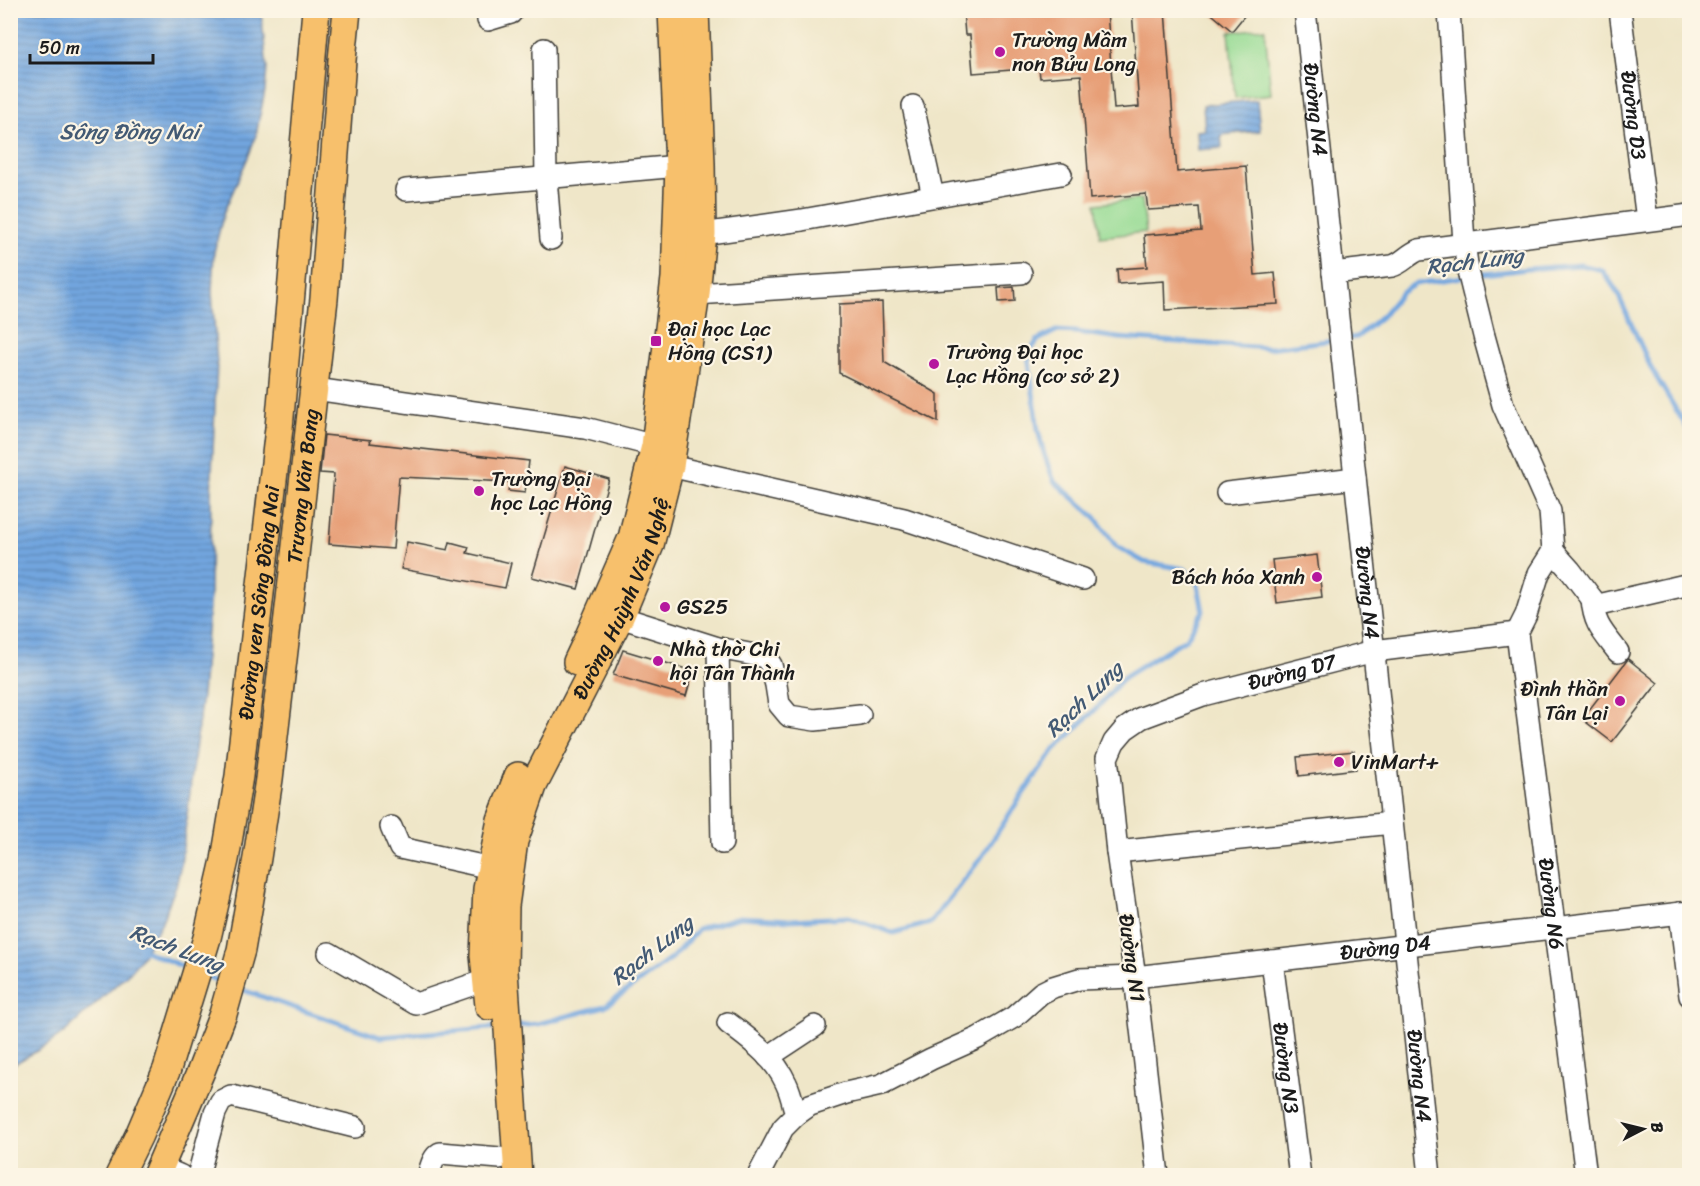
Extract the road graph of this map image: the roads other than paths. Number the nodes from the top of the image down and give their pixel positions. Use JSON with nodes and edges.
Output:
{"nodes":[{"id":1,"x":316,"y":10,"type":"edge"},
{"id":2,"x":347,"y":10,"type":"edge"},
{"id":3,"x":513,"y":10,"type":"edge"},
{"id":4,"x":672,"y":10,"type":"edge"},
{"id":5,"x":695,"y":10,"type":"edge"},
{"id":6,"x":1305,"y":10,"type":"edge"},
{"id":7,"x":1449,"y":10,"type":"edge"},
{"id":8,"x":1620,"y":10,"type":"edge"},
{"id":9,"x":488,"y":20,"type":"dead end"},
{"id":10,"x":544,"y":48,"type":"dead end"},
{"id":11,"x":913,"y":106,"type":"dead end"},
{"id":12,"x":679,"y":166,"type":"junction"},
{"id":13,"x":1061,"y":174,"type":"dead end"},
{"id":14,"x":984,"y":175,"type":"dead end"},
{"id":15,"x":546,"y":178,"type":"junction"},
{"id":16,"x":931,"y":188,"type":"junction"},
{"id":17,"x":406,"y":190,"type":"dead end"},
{"id":18,"x":908,"y":201,"type":"junction"},
{"id":19,"x":1689,"y":215,"type":"edge"},
{"id":20,"x":1647,"y":220,"type":"junction"},
{"id":21,"x":702,"y":234,"type":"junction"},
{"id":22,"x":551,"y":239,"type":"dead end"},
{"id":23,"x":1464,"y":243,"type":"junction"},
{"id":24,"x":1021,"y":273,"type":"dead end"},
{"id":25,"x":1333,"y":273,"type":"junction"},
{"id":26,"x":696,"y":294,"type":"junction"},
{"id":27,"x":322,"y":390,"type":"dead end"},
{"id":28,"x":662,"y":456,"type":"junction"},
{"id":29,"x":1355,"y":478,"type":"junction"},
{"id":30,"x":1227,"y":493,"type":"dead end"},
{"id":31,"x":641,"y":542,"type":"junction"},
{"id":32,"x":1552,"y":551,"type":"junction"},
{"id":33,"x":1083,"y":579,"type":"dead end"},
{"id":34,"x":1689,"y":584,"type":"edge"},
{"id":35,"x":1592,"y":599,"type":"junction"},
{"id":36,"x":620,"y":617,"type":"junction"},
{"id":37,"x":1518,"y":633,"type":"junction"},
{"id":38,"x":718,"y":648,"type":"junction"},
{"id":39,"x":1374,"y":651,"type":"junction"},
{"id":40,"x":1618,"y":652,"type":"dead end"},
{"id":41,"x":860,"y":715,"type":"dead end"},
{"id":42,"x":1114,"y":742,"type":"joint"},
{"id":43,"x":1392,"y":823,"type":"junction"},
{"id":44,"x":391,"y":827,"type":"dead end"},
{"id":45,"x":722,"y":843,"type":"dead end"},
{"id":46,"x":1117,"y":852,"type":"junction"},
{"id":47,"x":491,"y":868,"type":"junction"},
{"id":48,"x":1684,"y":913,"type":"edge"},
{"id":49,"x":1555,"y":928,"type":"junction"},
{"id":50,"x":1406,"y":945,"type":"junction"},
{"id":51,"x":329,"y":953,"type":"dead end"},
{"id":52,"x":1272,"y":961,"type":"junction"},
{"id":53,"x":1135,"y":977,"type":"junction"},
{"id":54,"x":486,"y":980,"type":"junction"},
{"id":55,"x":1689,"y":996,"type":"edge"},
{"id":56,"x":728,"y":1023,"type":"dead end"},
{"id":57,"x":815,"y":1026,"type":"dead end"},
{"id":58,"x":499,"y":1027,"type":"junction"},
{"id":59,"x":768,"y":1057,"type":"junction"},
{"id":60,"x":796,"y":1115,"type":"junction"},
{"id":61,"x":355,"y":1127,"type":"dead end"},
{"id":62,"x":507,"y":1170,"type":"edge"},
{"id":63,"x":166,"y":1174,"type":"edge"},
{"id":64,"x":119,"y":1176,"type":"edge"},
{"id":65,"x":198,"y":1176,"type":"edge"},
{"id":66,"x":428,"y":1176,"type":"edge"},
{"id":67,"x":758,"y":1176,"type":"edge"},
{"id":68,"x":1158,"y":1176,"type":"edge"},
{"id":69,"x":1300,"y":1176,"type":"edge"},
{"id":70,"x":1430,"y":1176,"type":"edge"},
{"id":71,"x":1586,"y":1176,"type":"edge"}],
"edges":[{"from":1,"to":64,"type":"main road","name":"Đường ven Sông Đồng Nai"},
{"from":2,"to":63,"type":"main road","name":"Trương Văn Bang"},
{"from":3,"to":9,"type":"street"},
{"from":4,"to":12,"type":"main road","name":"Đường Huỳnh Văn Nghệ"},
{"from":5,"to":21,"type":"main road","name":"Đường Huỳnh Văn Nghệ"},
{"from":6,"to":25,"type":"street","name":"Đường N4"},
{"from":7,"to":23,"type":"street"},
{"from":8,"to":20,"type":"street","name":"Đường D3"},
{"from":10,"to":15,"type":"street"},
{"from":11,"to":16,"type":"street"},
{"from":12,"to":15,"type":"street"},
{"from":12,"to":28,"type":"main road","name":"Đường Huỳnh Văn Nghệ"},
{"from":13,"to":18,"type":"street"},
{"from":14,"to":16,"type":"street"},
{"from":15,"to":17,"type":"street"},
{"from":15,"to":22,"type":"street"},
{"from":16,"to":18,"type":"street"},
{"from":18,"to":21,"type":"street"},
{"from":19,"to":20,"type":"street"},
{"from":20,"to":23,"type":"street"},
{"from":21,"to":26,"type":"main road","name":"Đường Huỳnh Văn Nghệ"},
{"from":23,"to":25,"type":"street"},
{"from":23,"to":32,"type":"street"},
{"from":24,"to":26,"type":"street"},
{"from":25,"to":29,"type":"street","name":"Đường N4"},
{"from":26,"to":28,"type":"main road","name":"Đường Huỳnh Văn Nghệ"},
{"from":27,"to":28,"type":"street"},
{"from":28,"to":31,"type":"main road","name":"Đường Huỳnh Văn Nghệ"},
{"from":28,"to":33,"type":"street"},
{"from":29,"to":30,"type":"street"},
{"from":29,"to":39,"type":"street","name":"Đường N4"},
{"from":31,"to":36,"type":"main road","name":"Đường Huỳnh Văn Nghệ"},
{"from":31,"to":47,"type":"main road","name":"Đường Huỳnh Văn Nghệ"},
{"from":32,"to":35,"type":"street"},
{"from":32,"to":37,"type":"street"},
{"from":34,"to":35,"type":"street"},
{"from":35,"to":40,"type":"street"},
{"from":36,"to":38,"type":"street"},
{"from":36,"to":58,"type":"main road","name":"Đường Huỳnh Văn Nghệ"},
{"from":37,"to":39,"type":"street","name":"Đường D7"},
{"from":37,"to":49,"type":"street","name":"Đường N6"},
{"from":38,"to":41,"type":"street"},
{"from":38,"to":45,"type":"street"},
{"from":39,"to":42,"type":"street","name":"Đường D7"},
{"from":39,"to":43,"type":"street","name":"Đường N4"},
{"from":42,"to":46,"type":"street","name":"Đường N1"},
{"from":43,"to":46,"type":"street"},
{"from":43,"to":50,"type":"street","name":"Đường N4"},
{"from":44,"to":47,"type":"street"},
{"from":46,"to":53,"type":"street","name":"Đường N1"},
{"from":47,"to":54,"type":"main road","name":"Đường Huỳnh Văn Nghệ"},
{"from":48,"to":49,"type":"street","name":"Đường D4"},
{"from":48,"to":55,"type":"street"},
{"from":49,"to":50,"type":"street","name":"Đường D4"},
{"from":49,"to":71,"type":"street","name":"Đường N6"},
{"from":50,"to":52,"type":"street","name":"Đường D4"},
{"from":50,"to":70,"type":"street","name":"Đường N4"},
{"from":51,"to":54,"type":"street"},
{"from":52,"to":53,"type":"street","name":"Đường D4"},
{"from":52,"to":69,"type":"street","name":"Đường N3"},
{"from":53,"to":60,"type":"street","name":"Đường D4"},
{"from":53,"to":68,"type":"street","name":"Đường N1"},
{"from":54,"to":58,"type":"main road","name":"Đường Huỳnh Văn Nghệ"},
{"from":56,"to":59,"type":"street"},
{"from":57,"to":59,"type":"street"},
{"from":58,"to":62,"type":"main road","name":"Đường Huỳnh Văn Nghệ"},
{"from":59,"to":60,"type":"street"},
{"from":60,"to":67,"type":"street"},
{"from":61,"to":65,"type":"street"},
{"from":62,"to":66,"type":"street"}]}
